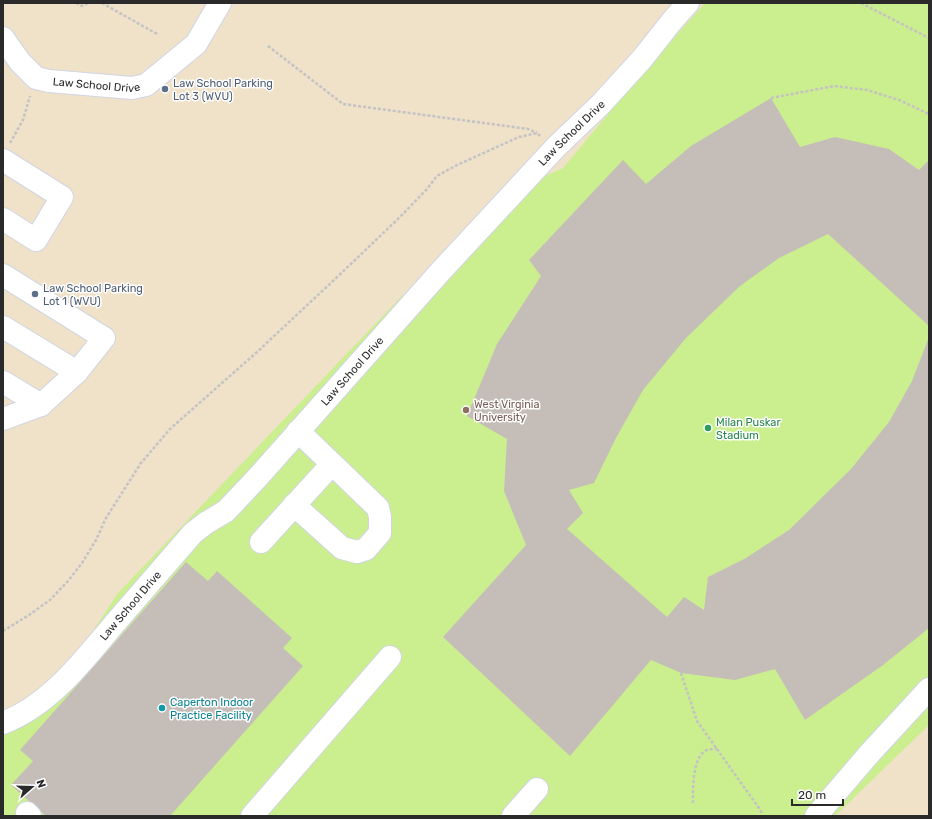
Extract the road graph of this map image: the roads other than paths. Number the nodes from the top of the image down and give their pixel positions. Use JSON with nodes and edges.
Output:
{"nodes":[{"id":1,"x":220,"y":3,"type":"edge"},
{"id":2,"x":688,"y":3,"type":"edge"},
{"id":3,"x":3,"y":38,"type":"edge"},
{"id":4,"x":11,"y":64,"type":"edge"},
{"id":5,"x":5,"y":154,"type":"edge"},
{"id":6,"x":3,"y":219,"type":"edge"},
{"id":7,"x":3,"y":275,"type":"edge"},
{"id":8,"x":3,"y":327,"type":"edge"},
{"id":9,"x":77,"y":372,"type":"junction"},
{"id":10,"x":3,"y":382,"type":"edge"},
{"id":11,"x":41,"y":405,"type":"junction"},
{"id":12,"x":3,"y":419,"type":"edge"},
{"id":13,"x":298,"y":431,"type":"junction"},
{"id":14,"x":332,"y":464,"type":"junction"},
{"id":15,"x":294,"y":505,"type":"junction"},
{"id":16,"x":261,"y":542,"type":"dead end"},
{"id":17,"x":390,"y":658,"type":"dead end"},
{"id":18,"x":929,"y":689,"type":"edge"},
{"id":19,"x":3,"y":723,"type":"edge"},
{"id":20,"x":537,"y":789,"type":"dead end"},
{"id":21,"x":252,"y":816,"type":"edge"},
{"id":22,"x":513,"y":816,"type":"edge"},
{"id":23,"x":816,"y":816,"type":"edge"}],
"edges":[{"from":1,"to":4,"type":"street","name":"Law School Drive"},
{"from":2,"to":13,"type":"street","name":"Law School Drive"},
{"from":3,"to":4,"type":"street"},
{"from":5,"to":6,"type":"street"},
{"from":7,"to":9,"type":"street"},
{"from":8,"to":9,"type":"street"},
{"from":9,"to":11,"type":"street"},
{"from":10,"to":11,"type":"street"},
{"from":11,"to":12,"type":"street"},
{"from":13,"to":14,"type":"street"},
{"from":13,"to":19,"type":"street","name":"Law School Drive"},
{"from":14,"to":15,"type":"street"},
{"from":14,"to":15,"type":"street"},
{"from":15,"to":16,"type":"street"},
{"from":17,"to":21,"type":"street"},
{"from":18,"to":23,"type":"street"},
{"from":20,"to":22,"type":"street"}]}
